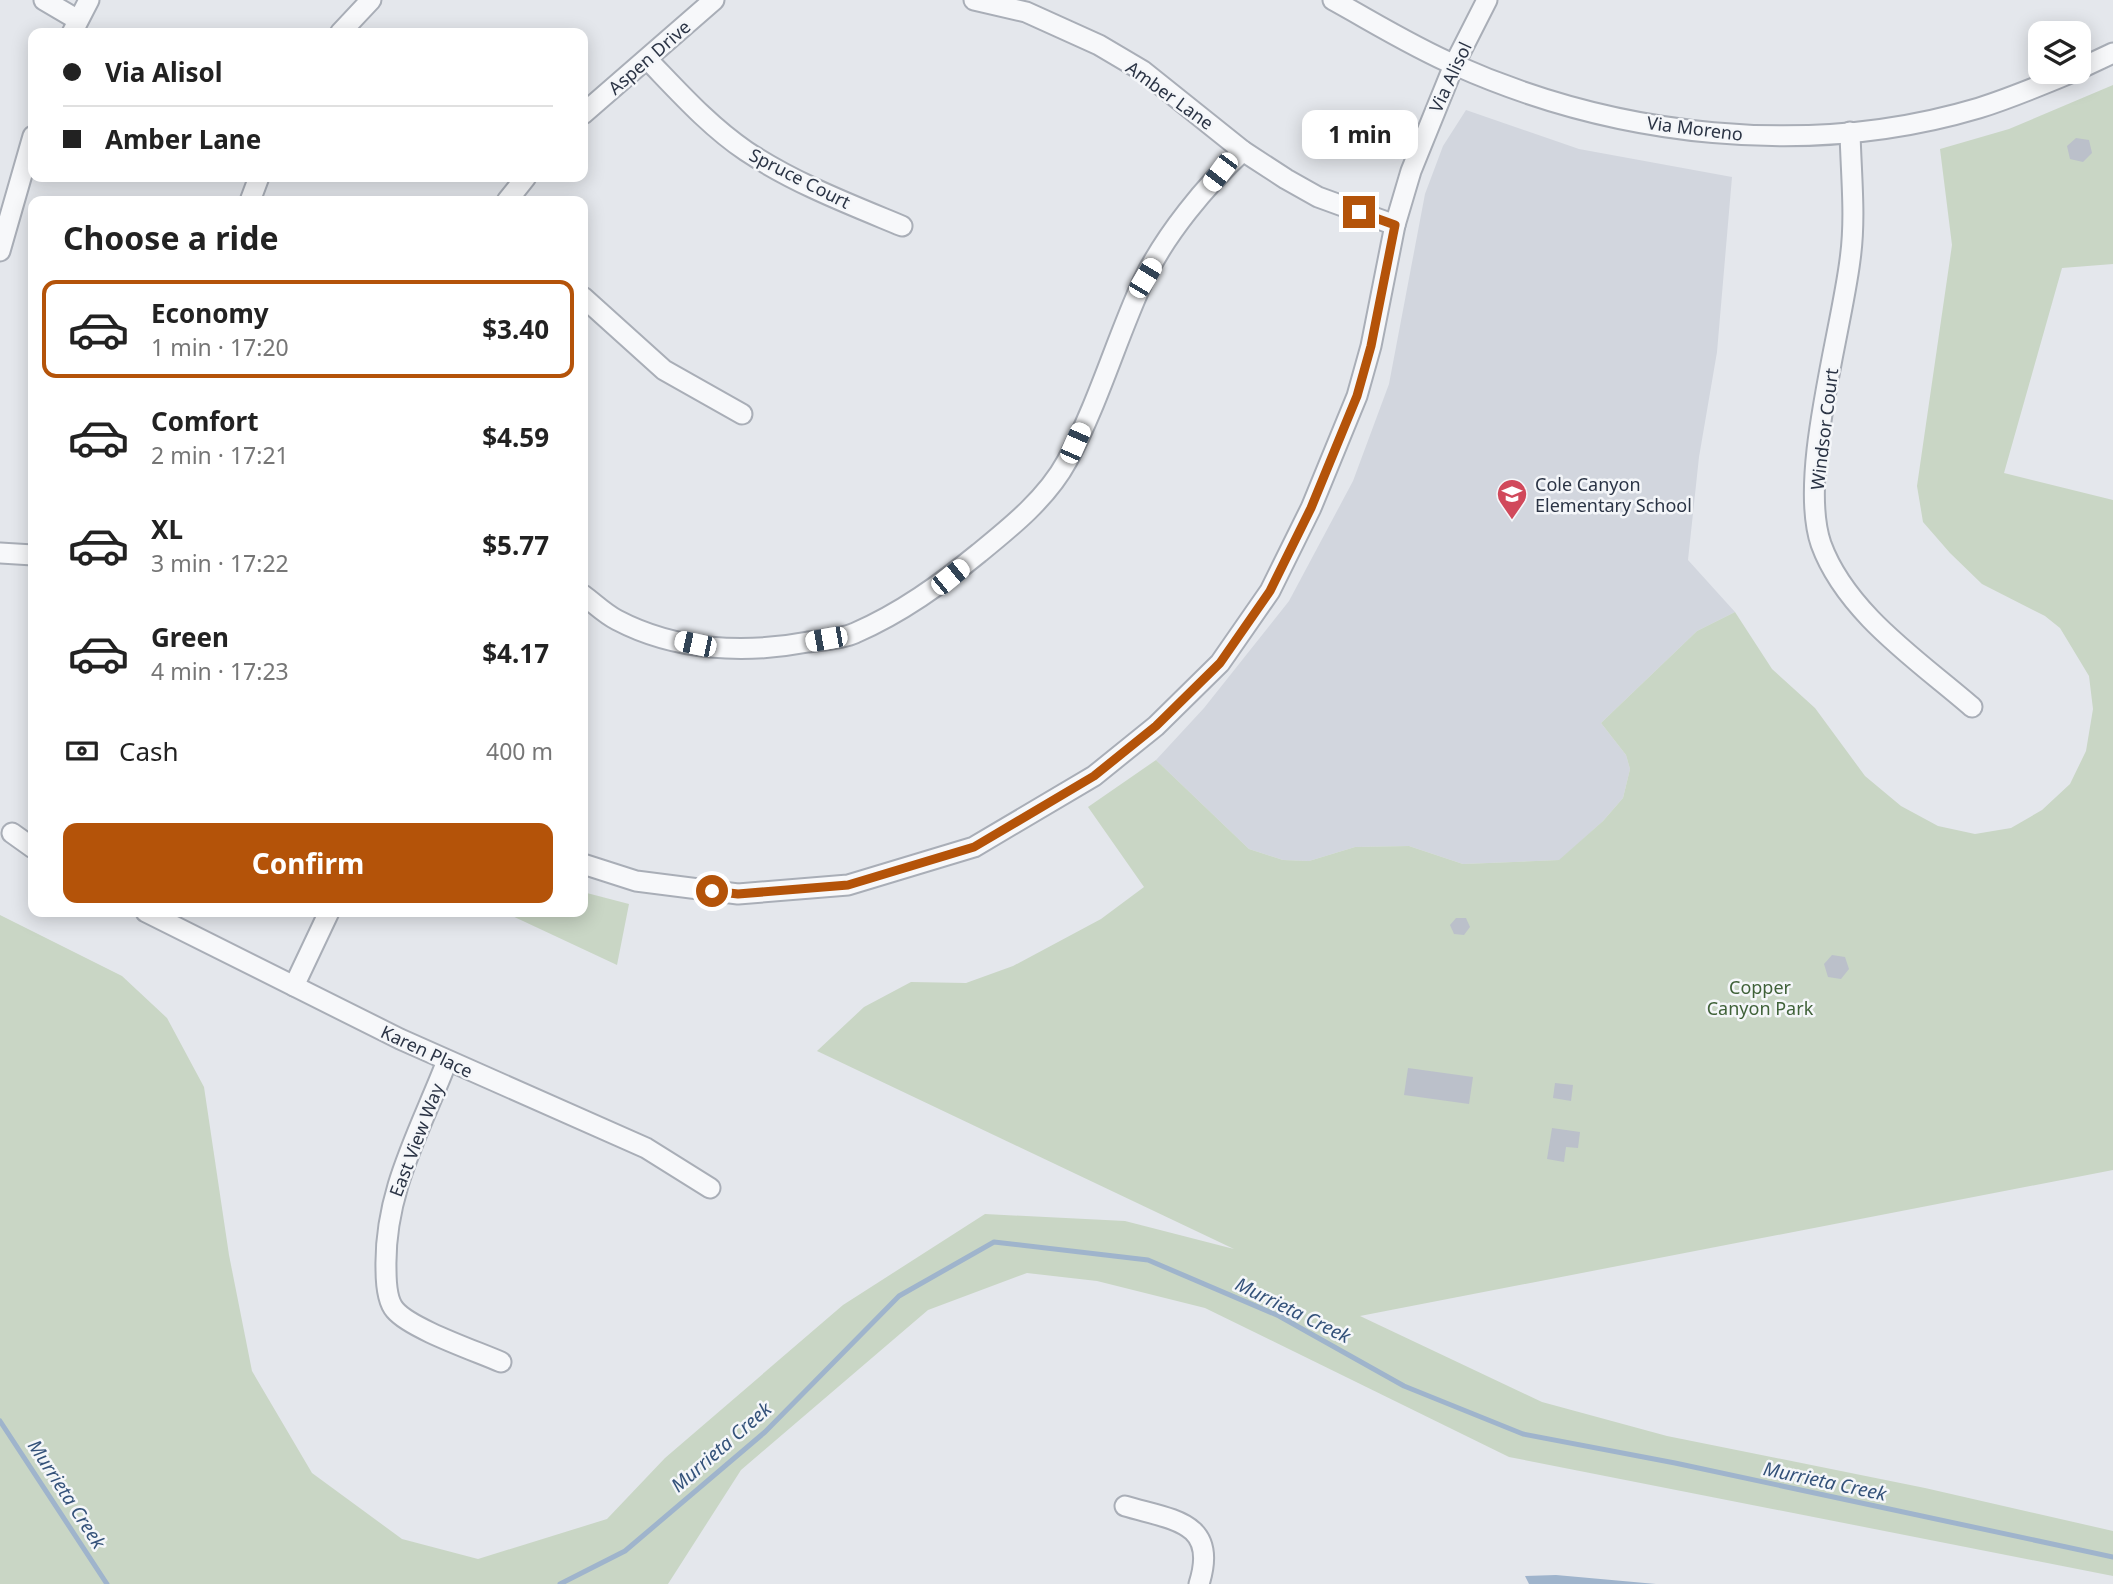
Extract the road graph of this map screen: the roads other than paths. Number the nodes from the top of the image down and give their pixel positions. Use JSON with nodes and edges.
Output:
{"nodes":[{"id":1,"x":44,"y":0,"type":"edge"},
{"id":2,"x":89,"y":0,"type":"edge"},
{"id":3,"x":372,"y":0,"type":"edge"},
{"id":4,"x":715,"y":0,"type":"edge"},
{"id":5,"x":974,"y":0,"type":"edge"},
{"id":6,"x":1333,"y":0,"type":"edge"},
{"id":7,"x":1488,"y":0,"type":"edge"},
{"id":8,"x":75,"y":27,"type":"edge"},
{"id":9,"x":346,"y":28,"type":"edge"},
{"id":10,"x":2113,"y":53,"type":"edge"},
{"id":11,"x":647,"y":60,"type":"junction"},
{"id":12,"x":2091,"y":63,"type":"edge"},
{"id":13,"x":1454,"y":65,"type":"junction"},
{"id":14,"x":2041,"y":84,"type":"edge"},
{"id":15,"x":588,"y":110,"type":"edge"},
{"id":16,"x":1850,"y":132,"type":"junction"},
{"id":17,"x":1243,"y":151,"type":"junction"},
{"id":18,"x":28,"y":153,"type":"edge"},
{"id":19,"x":522,"y":182,"type":"edge"},
{"id":20,"x":511,"y":196,"type":"edge"},
{"id":21,"x":1395,"y":225,"type":"junction"},
{"id":22,"x":902,"y":226,"type":"dead end"},
{"id":23,"x":0,"y":251,"type":"edge"},
{"id":24,"x":588,"y":302,"type":"edge"},
{"id":25,"x":742,"y":414,"type":"dead end"},
{"id":26,"x":0,"y":553,"type":"edge"},
{"id":27,"x":28,"y":555,"type":"edge"},
{"id":28,"x":588,"y":599,"type":"edge"},
{"id":29,"x":1972,"y":707,"type":"dead end"},
{"id":30,"x":12,"y":833,"type":"dead end"},
{"id":31,"x":28,"y":844,"type":"edge"},
{"id":32,"x":588,"y":866,"type":"edge"},
{"id":33,"x":156,"y":917,"type":"edge"},
{"id":34,"x":327,"y":917,"type":"edge"},
{"id":35,"x":294,"y":986,"type":"junction"},
{"id":36,"x":447,"y":1061,"type":"junction"},
{"id":37,"x":710,"y":1188,"type":"dead end"},
{"id":38,"x":501,"y":1362,"type":"dead end"},
{"id":39,"x":1125,"y":1506,"type":"dead end"},
{"id":40,"x":1199,"y":1584,"type":"edge"}],
"edges":[{"from":1,"to":8,"type":"street"},
{"from":2,"to":8,"type":"street"},
{"from":3,"to":9,"type":"street"},
{"from":4,"to":11,"type":"street","name":"Aspen Drive"},
{"from":5,"to":17,"type":"street","name":"Amber Lane"},
{"from":6,"to":13,"type":"street","name":"Via Moreno"},
{"from":7,"to":13,"type":"street","name":"Via Alisol"},
{"from":10,"to":12,"type":"street"},
{"from":11,"to":15,"type":"street","name":"Aspen Drive"},
{"from":11,"to":22,"type":"street","name":"Spruce Court"},
{"from":13,"to":16,"type":"street","name":"Via Moreno"},
{"from":13,"to":21,"type":"street","name":"Via Alisol"},
{"from":14,"to":16,"type":"street","name":"Via Moreno"},
{"from":16,"to":29,"type":"street","name":"Windsor Court"},
{"from":17,"to":21,"type":"street","name":"Amber Lane"},
{"from":17,"to":28,"type":"street"},
{"from":18,"to":23,"type":"street"},
{"from":19,"to":20,"type":"street"},
{"from":21,"to":32,"type":"street","name":"Via Alisol"},
{"from":24,"to":25,"type":"street"},
{"from":26,"to":27,"type":"street"},
{"from":30,"to":31,"type":"street"},
{"from":33,"to":35,"type":"street","name":"Karen Place"},
{"from":34,"to":35,"type":"street"},
{"from":35,"to":36,"type":"street","name":"Karen Place"},
{"from":36,"to":37,"type":"street","name":"Karen Place"},
{"from":36,"to":38,"type":"street","name":"East View Way"},
{"from":39,"to":40,"type":"street"}]}
